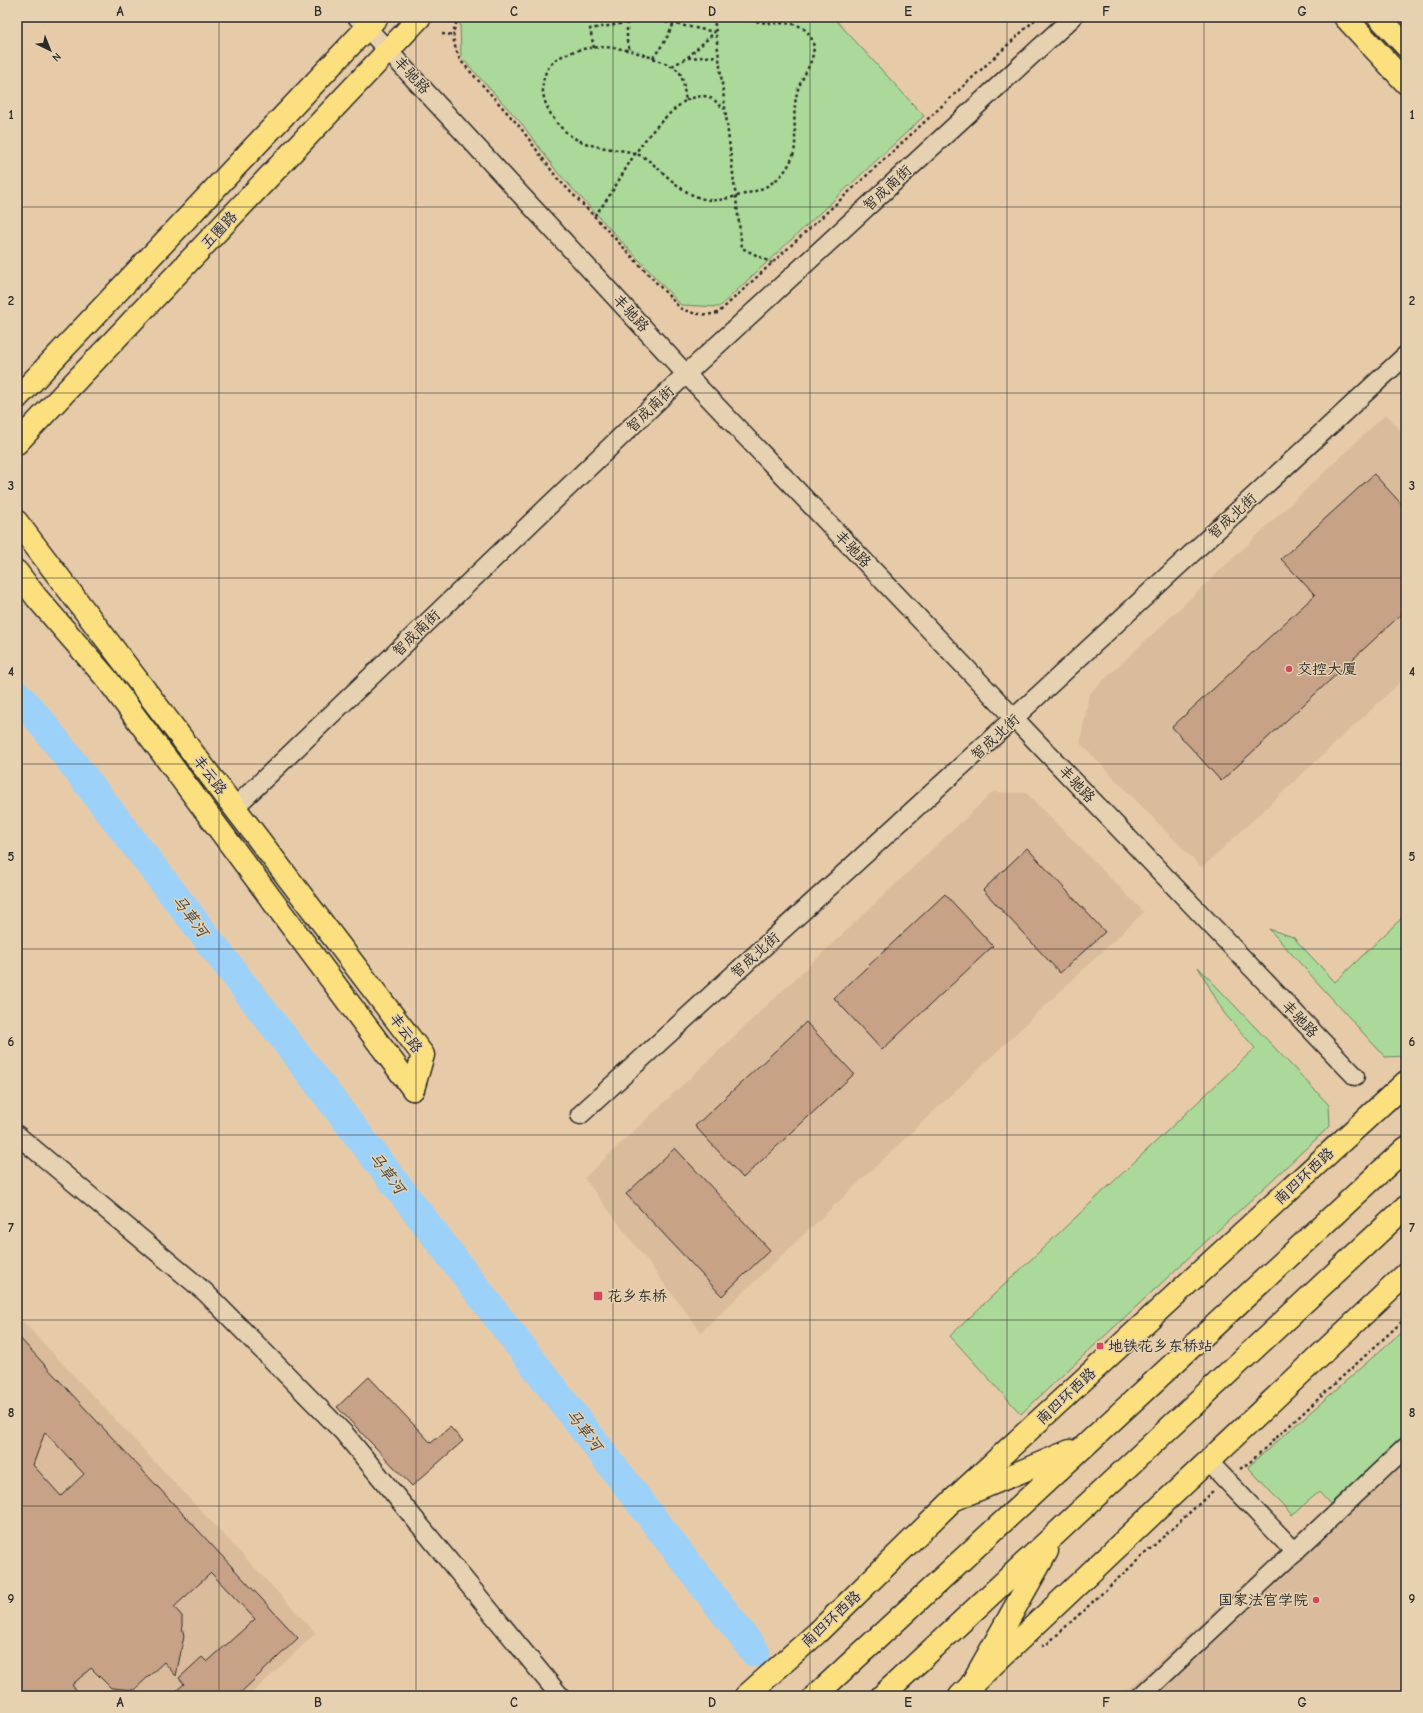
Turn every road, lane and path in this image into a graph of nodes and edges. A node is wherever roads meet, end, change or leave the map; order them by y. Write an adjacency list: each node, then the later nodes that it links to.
1 (420, 17): 17 (main road, 五圈路)
2 (460, 17): 14 (path)
3 (714, 17): 12 (path)
4 (739, 17): 27 (path)
5 (1038, 17): 29 (path)
6 (1073, 17): 31 (street, 智成南街)
7 (1345, 17): 23 (main road)
8 (1380, 17): 15 (main road)
9 (367, 21): 17 (street, 丰驰路); 32 (main road, 五圈路)
10 (627, 22): 11 (path); 16 (path); 18 (path)
11 (674, 23): 12 (path); 20 (path)
12 (715, 32): 19 (path); 21 (path)
13 (442, 34): 14 (path)
14 (452, 35): 28 (path)
15 (1406, 46)
16 (594, 48): 18 (path); 26 (path)
17 (389, 50): 31 (street, 丰驰路); 33 (main road, 五圈路)
18 (630, 51): 20 (path)
19 (718, 56): 21 (path); 25 (path)
20 (653, 58): 22 (path)
21 (687, 58): 22 (path)
22 (672, 66): 24 (path)
23 (1406, 83)
24 (686, 100): 25 (path); 26 (path)
25 (725, 109): 27 (path)
26 (635, 154): 27 (path); 28 (path)
27 (735, 196): 29 (path)
28 (594, 216): 29 (path)
29 (772, 264)
30 (1406, 355): 36 (street, 智成北街)
31 (686, 374): 36 (street, 丰驰路); 37 (street, 智成南街)
32 (17, 398)
33 (17, 443)
34 (17, 522): 37 (main road, 丰云路)
35 (17, 572): 37 (main road, 丰云路)
36 (1014, 718): 38 (street, 丰驰路); 40 (street, 智成北街)
37 (234, 808)
38 (1354, 1076)
39 (1406, 1082): 50 (main road, 南四环西路)
40 (580, 1115)
41 (17, 1135): 55 (street)
42 (1406, 1148): 46 (main road)
43 (1406, 1207): 51 (main road)
44 (1406, 1274): 48 (main road)
45 (1406, 1318): 49 (path)
46 (1084, 1446): 50 (main road); 57 (main road)
47 (1406, 1447): 52 (street)
48 (1208, 1461): 49 (street); 54 (main road)
49 (1226, 1479): 52 (street); 53 (path)
50 (953, 1500): 56 (main road, 南四环西路)
51 (1057, 1533): 54 (main road); 58 (main road)
52 (1295, 1552): 59 (street)
53 (1039, 1647)
54 (965, 1692)
55 (560, 1696)
56 (746, 1696)
57 (815, 1696)
58 (882, 1696)
59 (1141, 1696)

